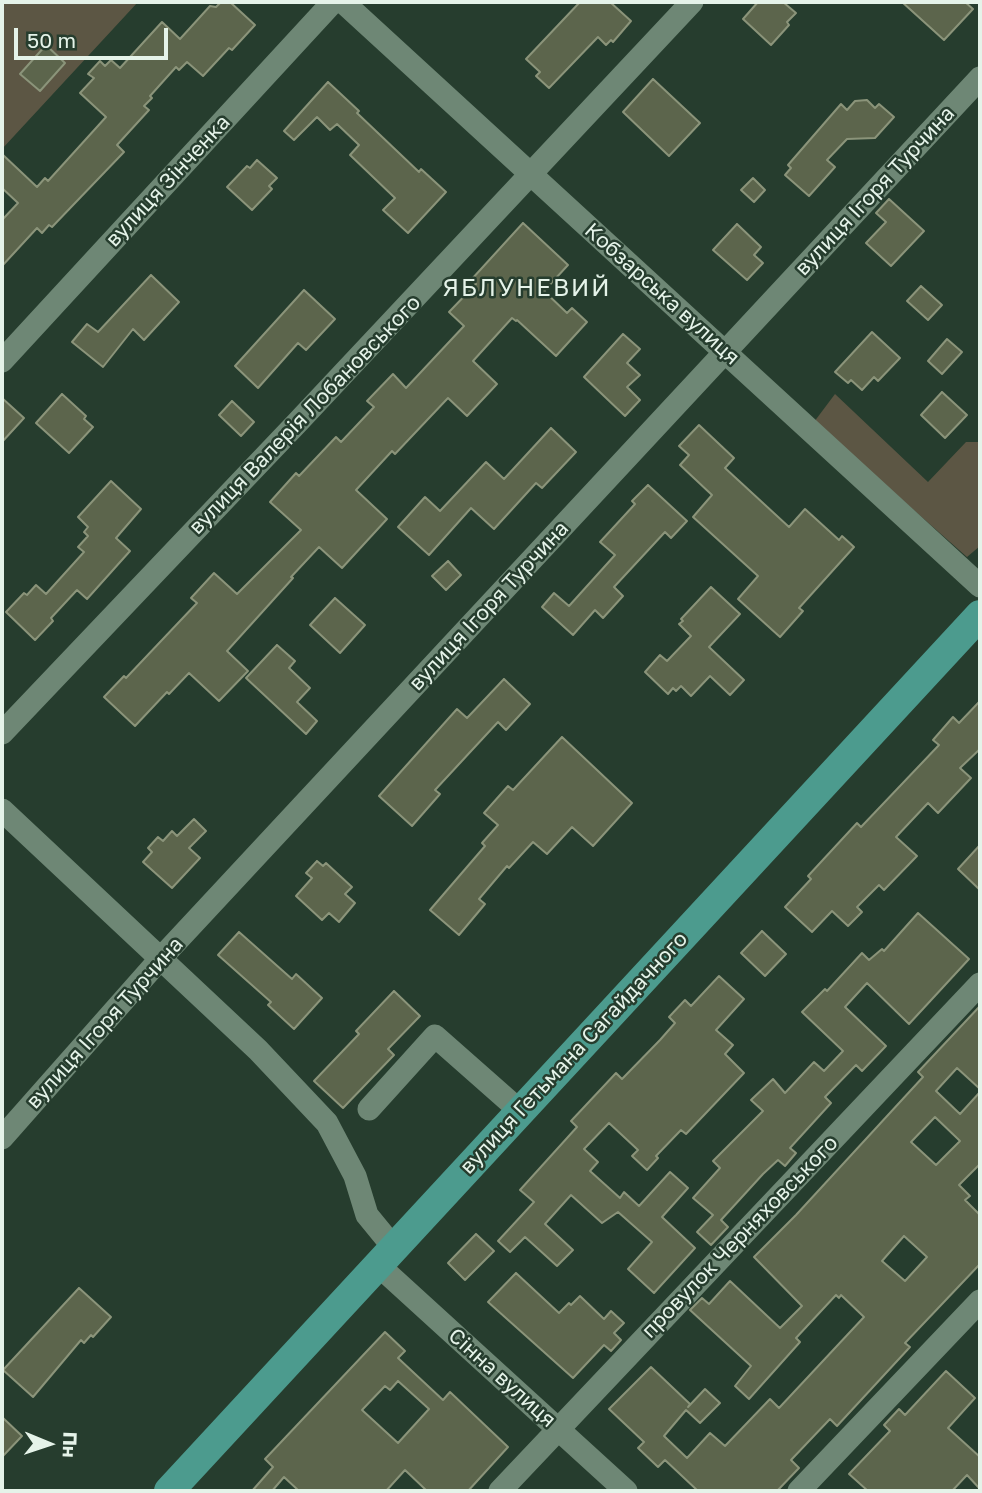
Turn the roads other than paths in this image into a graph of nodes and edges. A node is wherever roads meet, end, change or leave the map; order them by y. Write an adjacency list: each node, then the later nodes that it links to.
1 (334, 2): 7 (street, вулиця Зінченка)
2 (343, 2): 5 (street, Кобзарська вулиця)
3 (692, 2): 5 (street, вулиця Валерія Лобановського)
4 (980, 78): 6 (street, вулиця Ігоря Турчина)
5 (531, 175): 6 (street, Кобзарська вулиця); 10 (street, вулиця Валерія Лобановського)
6 (725, 352): 8 (street, Кобзарська вулиця); 12 (street, вулиця Ігоря Турчина)
7 (2, 361)
8 (980, 586)
9 (980, 615): 15 (main road, вулиця Гетьмана Сагайдачного)
10 (2, 733)
11 (2, 810): 12 (street, Сінна вулиця)
12 (161, 958): 16 (street, вулиця Ігоря Турчина); 17 (street, Сінна вулиця)
13 (980, 984): 19 (street, провулок Черняховського)
14 (369, 1109): 15 (street)
15 (520, 1111): 17 (main road, вулиця Гетьмана Сагайдачного)
16 (2, 1138)
17 (386, 1256): 19 (street, Сінна вулиця); 20 (main road, вулиця Гетьмана Сагайдачного)
18 (980, 1301): 23 (street)
19 (558, 1429): 21 (street, провулок Черняховського); 22 (street, Сінна вулиця)
20 (169, 1491)
21 (500, 1491)
22 (626, 1491)
23 (799, 1491)

